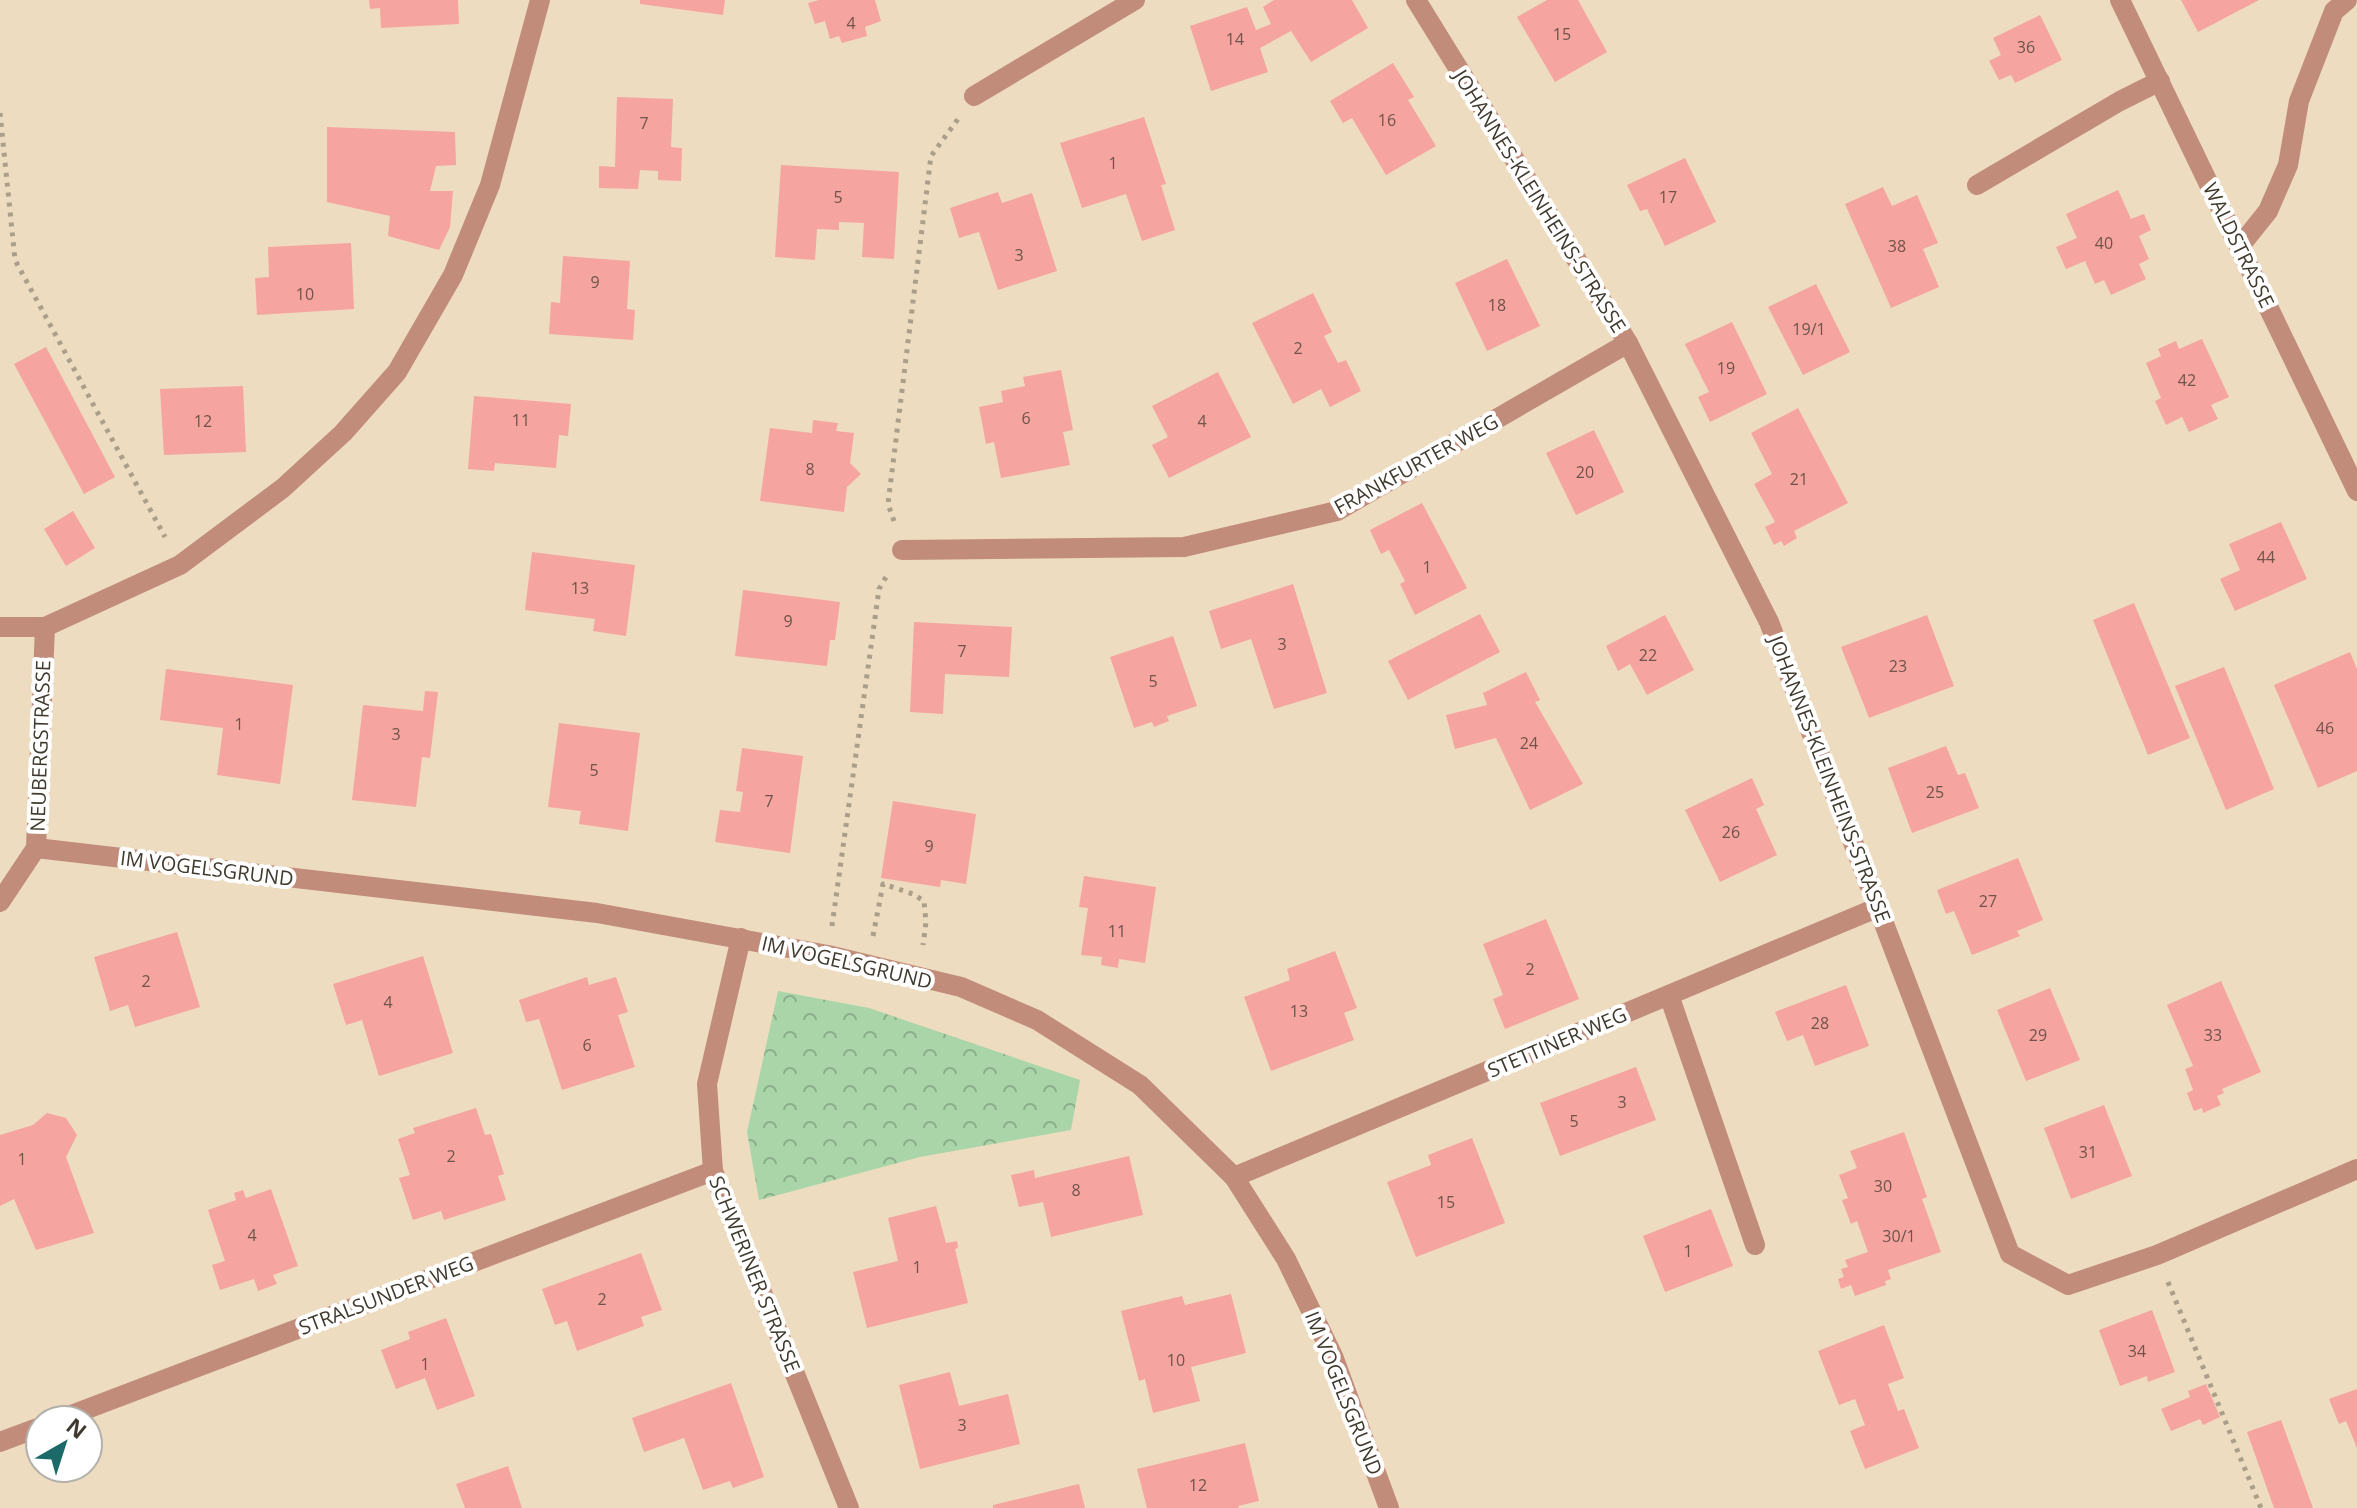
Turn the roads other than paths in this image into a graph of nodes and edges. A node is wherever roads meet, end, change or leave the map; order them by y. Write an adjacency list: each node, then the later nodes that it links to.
1 (540, 0): 14 (street)
2 (1135, 0): 7 (street)
3 (1416, 0): 10 (street, JOHANNES-KLEINHEINS-STRASSE)
4 (2120, 0): 6 (street, WALDSTRASSE)
5 (2347, 0): 9 (street)
6 (2160, 81): 8 (street); 9 (street, WALDSTRASSE)
7 (974, 96)
8 (1977, 185)
9 (2240, 246): 11 (street, WALDSTRASSE)
10 (1628, 343): 12 (street, FRANKFURTER WEG); 17 (street, JOHANNES-KLEINHEINS-STRASSE)
11 (2357, 491)
12 (902, 550)
13 (0, 627): 14 (street)
14 (45, 627): 15 (street, NEUBERGSTRASSE)
15 (36, 848): 16 (street, NEUBERGSTRASSE); 18 (street, IM VOGELSGRUND)
16 (0, 902)
17 (1879, 907): 19 (street, STETTINER WEG); 20 (street, JOHANNES-KLEINHEINS-STRASSE)
18 (741, 938): 21 (street, SCHWERINER STRASSE); 22 (street, IM VOGELSGRUND)
19 (1669, 995): 22 (street, STETTINER WEG); 23 (street)
20 (2357, 1169)
21 (713, 1171): 24 (street, STRALSUNDER WEG); 27 (street, SCHWERINER STRASSE)
22 (1234, 1177): 28 (street, IM VOGELSGRUND)
23 (1755, 1245)
24 (100, 1404)
25 (24, 1433): 26 (street)
26 (0, 1442)
27 (849, 1508)
28 (1389, 1508)

